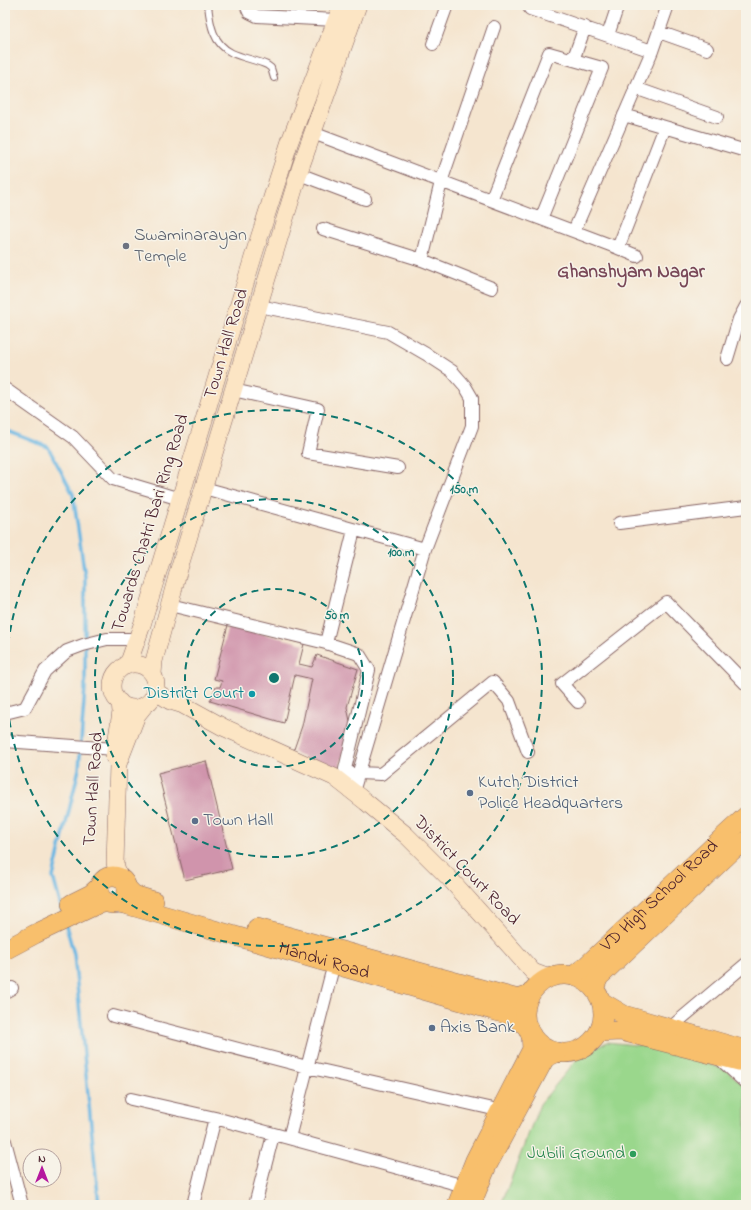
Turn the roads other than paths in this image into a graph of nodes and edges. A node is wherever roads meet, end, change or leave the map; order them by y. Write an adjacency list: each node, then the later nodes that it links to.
1 (208, 5): 17 (lane)
2 (246, 5): 8 (street)
3 (358, 5): 22 (street, Town Hall Road)
4 (447, 5): 13 (street)
5 (531, 5): 10 (street)
6 (618, 5): 12 (street)
7 (668, 5): 11 (street)
8 (339, 13): 43 (street, Towards Chatri Bari Ring Road)
9 (494, 27): 25 (street)
10 (586, 27): 12 (street); 16 (street)
11 (659, 32): 14 (street); 15 (street)
12 (608, 35): 15 (street)
13 (433, 44)
14 (707, 49)
15 (652, 51): 18 (street)
16 (573, 60): 27 (street); 28 (street)
17 (274, 78)
18 (635, 88): 19 (street); 20 (street)
19 (624, 115): 21 (street); 30 (street)
20 (717, 117)
21 (665, 127): 23 (street); 31 (street)
22 (313, 133): 24 (street, Town Hall Road); 25 (street)
23 (746, 151)
24 (298, 174): 26 (street); 35 (street, Town Hall Road)
25 (441, 182): 27 (street); 33 (street)
26 (365, 199)
27 (491, 200): 28 (street)
28 (541, 219): 30 (street)
29 (322, 229): 33 (street)
30 (574, 231): 31 (street)
31 (618, 248): 32 (street)
32 (637, 256)
33 (422, 260): 34 (street)
34 (492, 288)
35 (259, 306): 40 (street, Town Hall Road); 47 (street)
36 (746, 306): 37 (street)
37 (743, 321): 38 (street)
38 (727, 358)
39 (5, 389): 43 (street)
40 (233, 390): 41 (street); 42 (street, Town Hall Road)
41 (398, 468)
42 (204, 488): 46 (street); 48 (street, Town Hall Road)
43 (180, 499): 49 (street, Towards Chatri Bari Ring Road)
44 (746, 507): 45 (street)
45 (619, 523)
46 (354, 530): 47 (street); 50 (street)
47 (425, 549): 61 (street)
48 (170, 605): 50 (street); 52 (street, Town Hall Road)
49 (137, 639): 51 (street, Towards Chatri Bari Ring Road); 57 (street)
50 (326, 642): 61 (street)
51 (126, 666): 52 (street); 55 (street)
52 (153, 674): 54 (street)
53 (746, 684): 56 (street)
54 (150, 699): 55 (street); 61 (street, District Court Road); 64 (street, Town Hall Road)
55 (120, 702): 59 (street, Town Hall Road)
56 (578, 702)
57 (5, 713)
58 (5, 741): 59 (street)
59 (115, 749): 64 (street, Town Hall Road)
60 (528, 752): 61 (street)
61 (359, 786): 71 (street, District Court Road)
62 (746, 817): 70 (main road, VD High School Road)
63 (746, 841): 72 (main road, VD High School Road)
64 (108, 892): 65 (main road); 71 (main road, Mandvi Road); 75 (main road, Mandvi Road)
65 (33, 928): 66 (main road); 67 (main road)
66 (5, 936)
67 (5, 950)
68 (746, 964): 74 (street)
69 (331, 975): 81 (street)
70 (573, 976): 71 (main road); 72 (main road)
71 (537, 983): 75 (main road)
72 (598, 995): 74 (main road); 76 (main road)
73 (113, 1016): 81 (street)
74 (670, 1028): 77 (main road)
75 (530, 1030): 78 (main road); 84 (main road)
76 (599, 1032): 78 (main road); 79 (main road)
77 (746, 1050)
78 (558, 1052): 84 (main road)
79 (717, 1056): 80 (main road); 82 (street)
80 (746, 1063)
81 (307, 1067): 84 (street); 87 (street)
82 (746, 1083)
83 (131, 1099): 85 (street)
84 (507, 1114): 93 (main road); 94 (main road)
85 (215, 1118): 86 (street); 91 (street)
86 (273, 1135): 87 (street); 92 (street)
87 (289, 1138): 89 (street)
88 (5, 1141): 90 (street)
89 (457, 1184)
90 (22, 1205)
91 (193, 1205)
92 (255, 1205)
93 (457, 1205)
94 (471, 1205)

